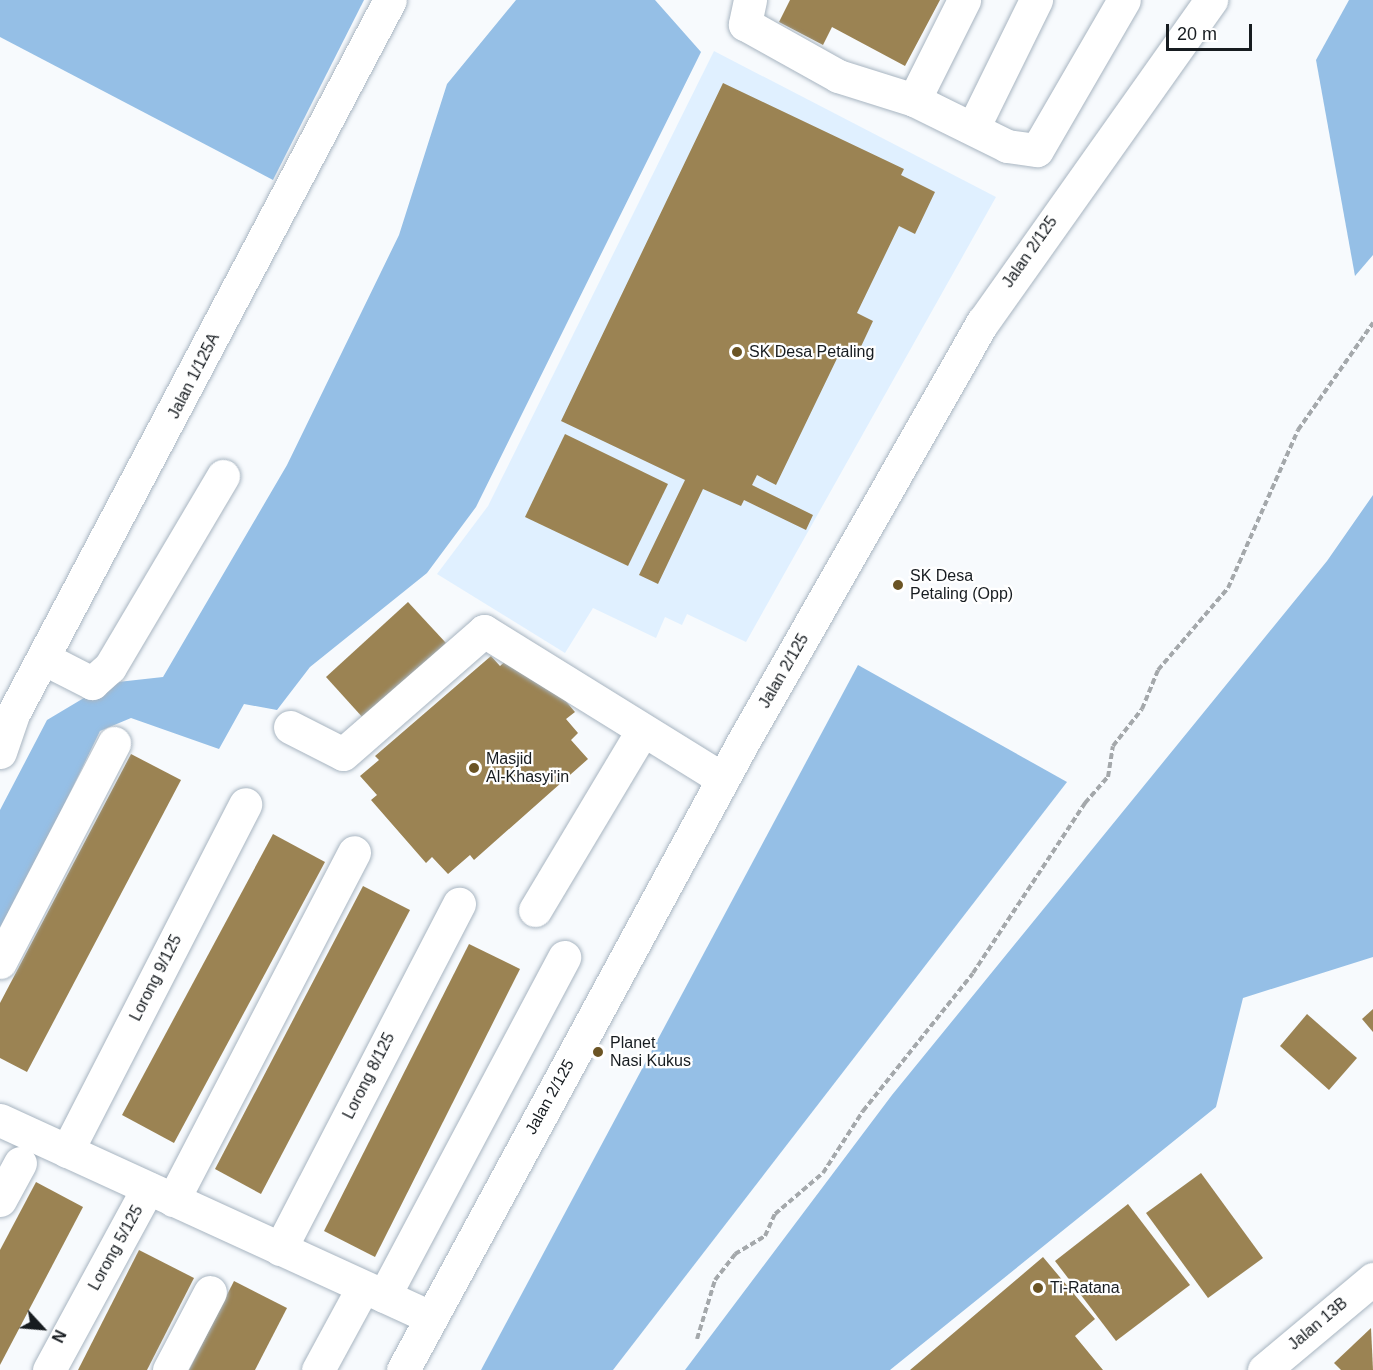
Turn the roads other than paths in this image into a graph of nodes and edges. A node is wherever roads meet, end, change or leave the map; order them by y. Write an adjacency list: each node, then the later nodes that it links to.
1 (390, 0): 10 (street, Jalan 1/125A)
2 (750, 0): 7 (street)
3 (964, 0): 7 (street)
4 (1036, 0): 8 (street)
5 (1124, 0): 8 (street)
6 (1211, 0): 16 (street, Jalan 2/125)
7 (914, 100): 8 (street)
8 (973, 128)
9 (223, 476): 10 (street)
10 (45, 659): 11 (street, Jalan 1/125A)
11 (7, 715): 15 (street, Jalan 1/125A)
12 (290, 727): 13 (street)
13 (642, 731): 16 (street); 20 (street)
14 (114, 743): 22 (street)
15 (0, 752)
16 (723, 778): 32 (street, Jalan 2/125)
17 (245, 804): 24 (street, Lorong 9/125)
18 (354, 852): 26 (street, Lorong 5/125)
19 (459, 904): 28 (street, Lorong 8/125)
20 (535, 910)
21 (564, 957): 31 (street)
22 (0, 963)
23 (0, 1120): 24 (street)
24 (67, 1151): 26 (street)
25 (20, 1163): 27 (street)
26 (160, 1194): 28 (street); 33 (street, Lorong 5/125)
27 (0, 1200)
28 (280, 1249): 31 (street)
29 (1373, 1279): 37 (street, Jalan 13B)
30 (210, 1292): 34 (street)
31 (373, 1292): 32 (street); 35 (street)
32 (430, 1317): 36 (street, Jalan 2/125)
33 (49, 1370)
34 (169, 1370)
35 (318, 1370)
36 (403, 1370)
37 (1264, 1370)

